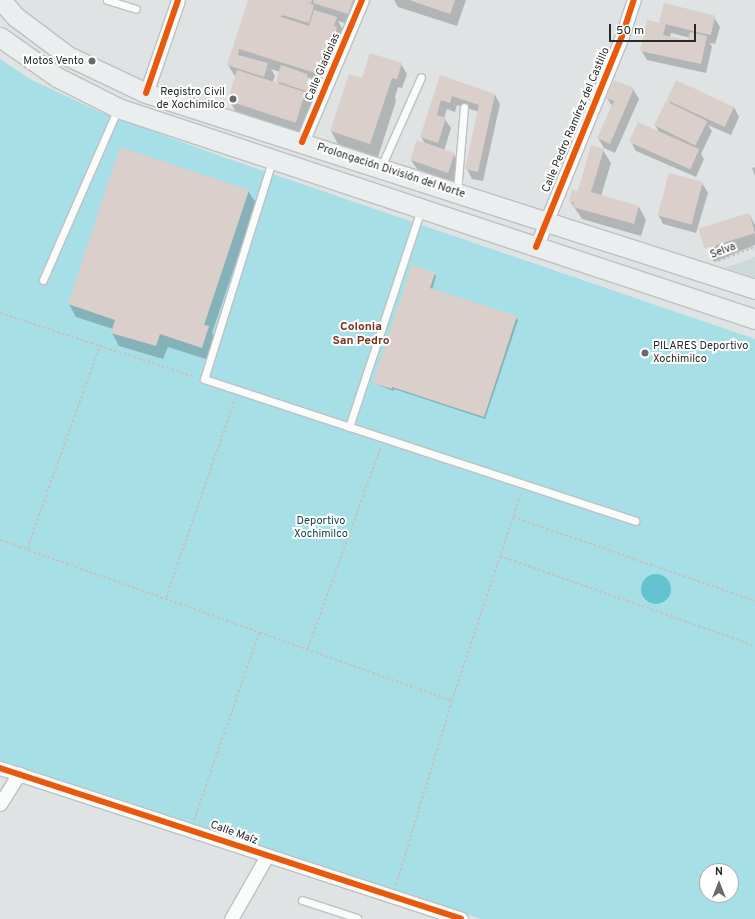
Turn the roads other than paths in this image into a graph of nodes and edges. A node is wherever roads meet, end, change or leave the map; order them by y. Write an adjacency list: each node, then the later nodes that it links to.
1 (1, 0): 9 (main road, Prolongación División del Norte)
2 (107, 0): 6 (lane)
3 (178, 0): 9 (street)
4 (362, 0): 12 (street, Calle Gladiolas)
5 (634, 0): 18 (street, Calle Pedro Ramírez del Castillo)
6 (136, 9)
7 (0, 38): 11 (main road)
8 (421, 77): 14 (lane)
9 (146, 93): 12 (main road, Prolongación División del Norte)
10 (464, 107): 15 (lane)
11 (118, 108): 13 (main road); 21 (lane)
12 (302, 142): 14 (main road, Prolongación División del Norte)
13 (272, 160): 17 (main road); 24 (lane)
14 (380, 168): 15 (main road, Prolongación División del Norte)
15 (457, 192): 16 (main road, Prolongación División del Norte)
16 (476, 198): 18 (main road, Prolongación División del Norte); 19 (main road)
17 (421, 209): 19 (main road); 24 (lane)
18 (545, 221): 20 (street, Calle Pedro Ramírez del Castillo); 22 (main road, Prolongación División del Norte)
19 (468, 225): 20 (main road)
20 (536, 247): 23 (main road)
21 (43, 280)
22 (755, 289)
23 (755, 319)
24 (349, 427): 25 (lane)
25 (635, 521)
26 (0, 768): 27 (street, Calle Maíz)
27 (18, 774): 28 (street); 29 (street, Calle Maíz)
28 (0, 804)
29 (267, 856): 32 (street); 33 (street, Calle Maíz)
30 (302, 900): 31 (lane)
31 (359, 918)
32 (231, 919)
33 (461, 919)

